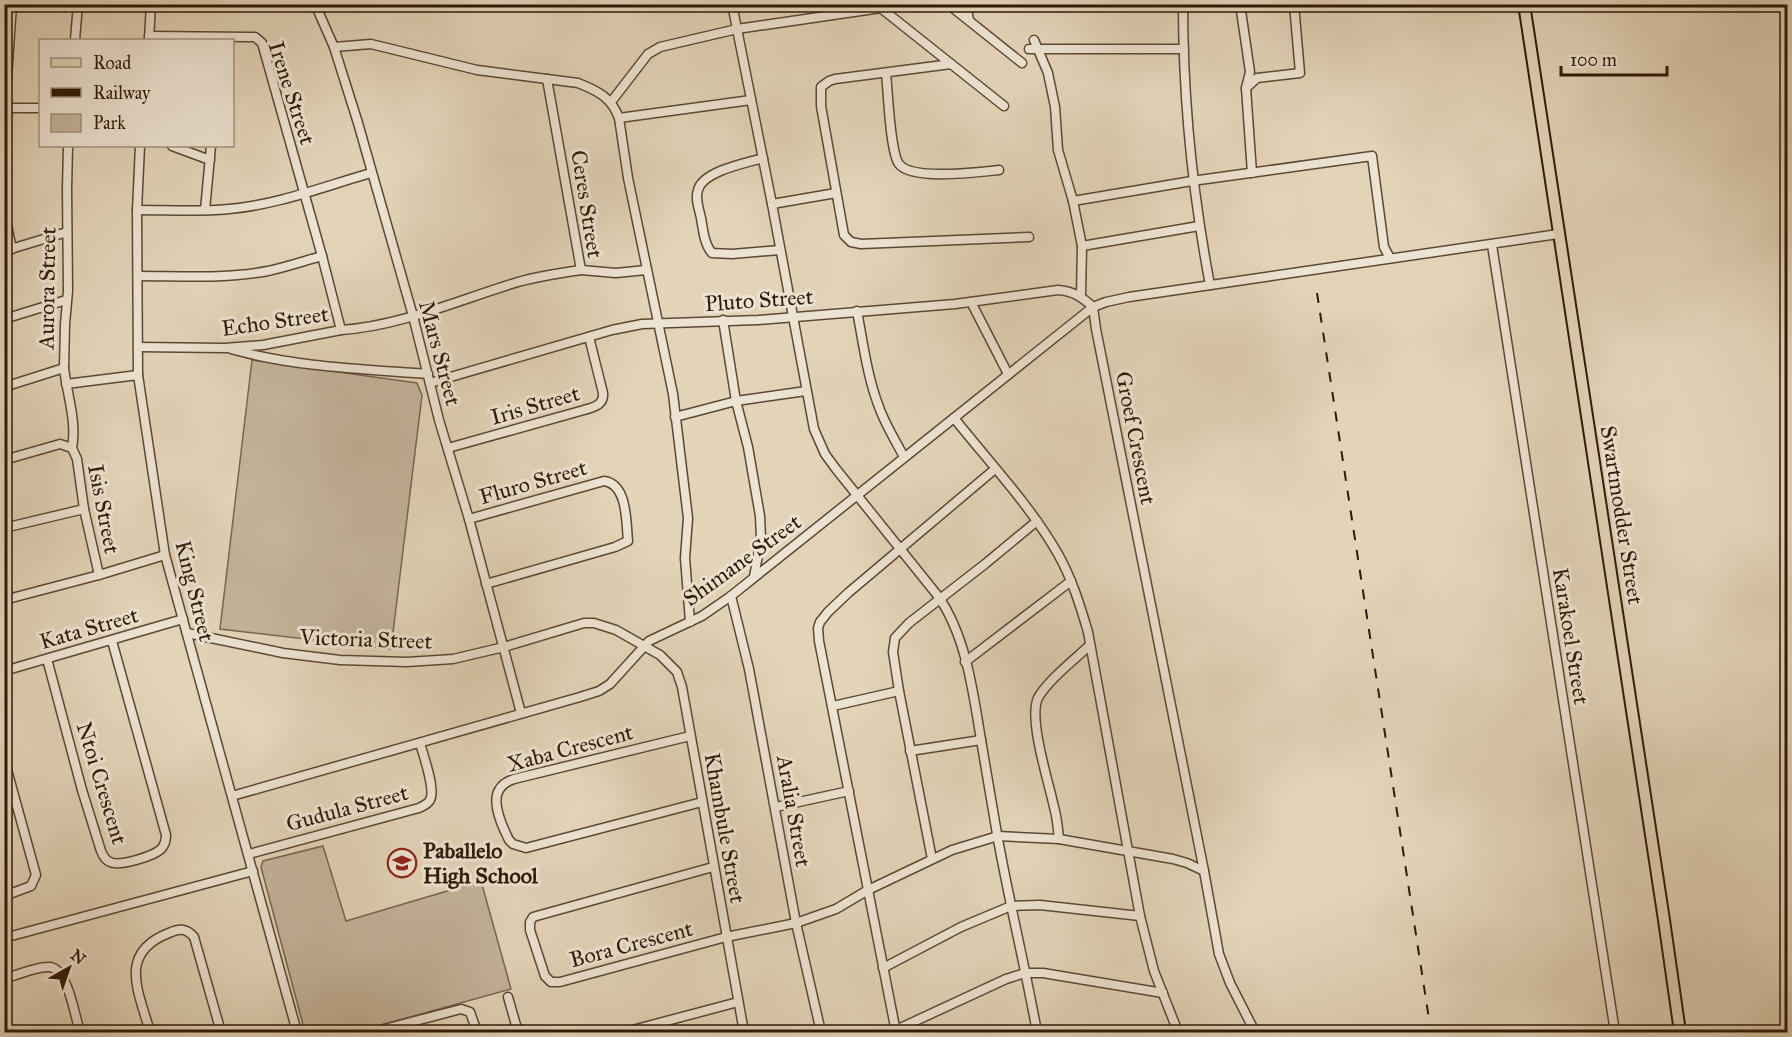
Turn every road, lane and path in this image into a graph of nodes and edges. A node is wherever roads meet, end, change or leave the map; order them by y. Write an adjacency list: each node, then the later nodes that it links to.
1 (12, 4): 29 (street)
2 (78, 4): 17 (street)
3 (151, 4): 15 (street)
4 (315, 4): 19 (street, Mars Street)
5 (732, 4): 14 (street)
6 (948, 4): 13 (street)
7 (965, 4): 13 (street); 13 (street)
8 (1183, 4): 21 (street)
9 (1240, 4): 25 (street)
10 (1294, 4): 25 (street)
11 (1524, 4): 51 (main road, Swartmodder Street)
12 (879, 6): 14 (street); 22 (street)
13 (969, 20)
14 (738, 29): 26 (street); 27 (street)
15 (149, 38): 16 (street, Irene Street)
16 (215, 38): 42 (street, Irene Street)
17 (75, 39)
18 (1034, 40): 44 (street)
19 (334, 47): 24 (street); 39 (street, Mars Street)
20 (1029, 49): 21 (street)
21 (1184, 49): 41 (street)
22 (951, 64): 23 (street); 28 (street)
23 (886, 73): 38 (street); 43 (street)
24 (547, 79): 27 (street); 59 (street, Ceres Street)
25 (1246, 88): 40 (street)
26 (751, 100): 31 (street); 36 (street)
27 (611, 102): 31 (street)
28 (1004, 106)
29 (5, 108): 30 (street)
30 (39, 108)
31 (619, 118): 60 (street)
32 (68, 147): 50 (street, Aurora Street)
33 (140, 147): 46 (street, King Street)
34 (175, 147): 37 (street)
35 (211, 147): 37 (street)
36 (763, 158): 45 (street); 56 (street)
37 (210, 160): 47 (street)
38 (999, 170)
39 (371, 173): 42 (street); 68 (street, Mars Street)
40 (1252, 173): 41 (street); 58 (street)
41 (1192, 181): 44 (street); 49 (street)
42 (303, 193): 47 (street); 57 (street, Echo Street)
43 (836, 193): 45 (street); 52 (street)
44 (1073, 201): 54 (street)
45 (772, 204): 56 (street)
46 (137, 210): 47 (street); 61 (street, King Street)
47 (205, 210)
48 (4, 212): 55 (street)
49 (1199, 226): 54 (street); 62 (street)
50 (67, 232): 55 (street); 64 (street, Aurora Street)
51 (1558, 234): 53 (street); 166 (main road, Swartmodder Street)
52 (1029, 237)
53 (1492, 244): 58 (street); 165 (street, Karakoel Street)
54 (1082, 246): 63 (street)
55 (8, 250)
56 (780, 250): 69 (street)
57 (322, 256): 61 (street); 73 (street, Echo Street)
58 (1390, 258): 62 (street)
59 (581, 270): 60 (street); 68 (street, Ceres Street)
60 (646, 270): 72 (street)
61 (138, 276): 75 (street, King Street)
62 (1210, 285): 66 (street)
63 (1081, 296): 65 (street, Pluto Street); 66 (street)
64 (66, 300): 70 (street); 77 (street, Aurora Street)
65 (971, 302): 67 (street, Pluto Street); 78 (street)
66 (1093, 307): 78 (street, Shimane Street); 137 (street, Groef Crescent)
67 (857, 310): 69 (street, Pluto Street); 89 (street)
68 (413, 316): 73 (street, Ceres Street); 80 (street, Mars Street)
69 (792, 317): 71 (street, Pluto Street); 83 (street)
70 (4, 319)
71 (723, 321): 72 (street, Pluto Street); 84 (street)
72 (658, 324): 74 (street, Pluto Street); 85 (street)
73 (341, 330): 76 (street, Echo Street)
74 (589, 337): 80 (street, Pluto Street); 88 (street, Iris Street)
75 (138, 347): 76 (street, Echo Street); 79 (street, King Street)
76 (225, 348): 80 (street)
77 (64, 368): 81 (street); 82 (street, Aurora Street)
78 (1008, 374): 86 (street, Shimane Street)
79 (138, 375): 81 (street); 98 (street, King Street)
80 (429, 378): 88 (street, Mars Street)
81 (66, 384): 87 (street)
82 (4, 387)
83 (806, 391): 84 (street); 92 (street)
84 (736, 401): 85 (street); 100 (street)
85 (675, 417): 107 (street)
86 (954, 418): 89 (street, Shimane Street); 91 (street)
87 (72, 448): 90 (street, Isis Street); 93 (street, Isis Street)
88 (448, 448): 94 (street, Mars Street)
89 (904, 457): 92 (street, Shimane Street)
90 (4, 460)
91 (995, 469): 95 (street); 97 (street)
92 (856, 495): 97 (street); 100 (street, Shimane Street)
93 (84, 509): 96 (street); 99 (street, Isis Street)
94 (469, 519): 102 (street, Mars Street); 102 (street, Fluro Street)
95 (1037, 521): 101 (street); 104 (street)
96 (4, 528)
97 (899, 550): 104 (street); 119 (street)
98 (165, 555): 99 (street); 106 (street, King Street)
99 (99, 575): 105 (street)
100 (754, 578): 103 (street, Shimane Street)
101 (1071, 580): 112 (street); 116 (street)
102 (486, 584): 113 (street, Mars Street)
103 (731, 596): 107 (street, Shimane Street); 129 (street, Aralia Street)
104 (940, 599): 116 (street); 118 (street)
105 (4, 600)
106 (183, 620): 108 (street, King Street); 110 (street, Kata Street)
107 (690, 622): 109 (street, Shimane Street)
108 (187, 633): 113 (street, Victoria Street); 127 (street, King Street)
109 (665, 633): 111 (street, Shimane Street); 114 (street)
110 (112, 641): 115 (street, Kata Street); 115 (street, Ntoi Crescent)
111 (644, 645): 113 (street, Victoria Street); 114 (street, Khambule Street); 120 (street, Shimane Street)
112 (1090, 645): 131 (street); 132 (street)
113 (504, 647): 120 (street, Mars Street)
114 (660, 655): 121 (street, Khambule Street)
115 (47, 659): 117 (street, Kata Street)
116 (965, 662): 122 (street)
117 (4, 671)
118 (898, 691): 119 (street); 124 (street)
119 (833, 706): 126 (street)
120 (521, 713): 123 (street, Shimane Street)
121 (690, 736): 128 (street, Khambule Street); 128 (street, Xaba Crescent)
122 (981, 740): 124 (street); 130 (street)
123 (420, 743): 127 (street, Shimane Street); 133 (street, Gudula Street)
124 (910, 751): 134 (street)
125 (4, 759): 139 (street)
126 (849, 791): 129 (street); 138 (street)
127 (232, 796): 133 (street, King Street)
128 (702, 802): 135 (street, Khambule Street)
129 (776, 807): 142 (street, Aralia Street)
130 (998, 836): 131 (street, Bora Crescent); 134 (street, Bora Crescent); 140 (street)
131 (1059, 839): 132 (street, Bora Crescent)
132 (1129, 852): 137 (street, Bora Crescent); 141 (street)
133 (249, 854): 136 (street, King Street)
134 (932, 859): 138 (street, Bora Crescent)
135 (713, 867): 143 (street, Khambule Street); 143 (street, Bora Crescent)
136 (253, 871): 144 (street); 155 (street, King Street)
137 (1204, 871): 164 (street, Groef Crescent)
138 (868, 890): 142 (street, Bora Crescent); 145 (street)
139 (4, 896)
140 (1011, 906): 141 (street); 145 (street); 146 (street)
141 (1140, 916): 148 (street)
142 (796, 923): 143 (street, Bora Crescent); 161 (street, Aralia Street)
143 (726, 937): 150 (street, Khambule Street)
144 (4, 938)
145 (884, 968): 151 (street)
146 (1025, 972): 148 (street); 151 (street); 162 (street)
147 (4, 979): 152 (street)
148 (1163, 993): 163 (street)
149 (508, 997): 158 (street)
150 (738, 1002): 159 (street); 160 (street, Khambule Street)
151 (896, 1031)
152 (80, 1032)
153 (150, 1032): 154 (street)
154 (221, 1032)
155 (297, 1032)
156 (373, 1032): 157 (street)
157 (477, 1032)
158 (518, 1032)
159 (625, 1032)
160 (744, 1032)
161 (822, 1032)
162 (1037, 1032)
163 (1178, 1032)
164 (1255, 1032)
165 (1615, 1032)
166 (1680, 1032)

